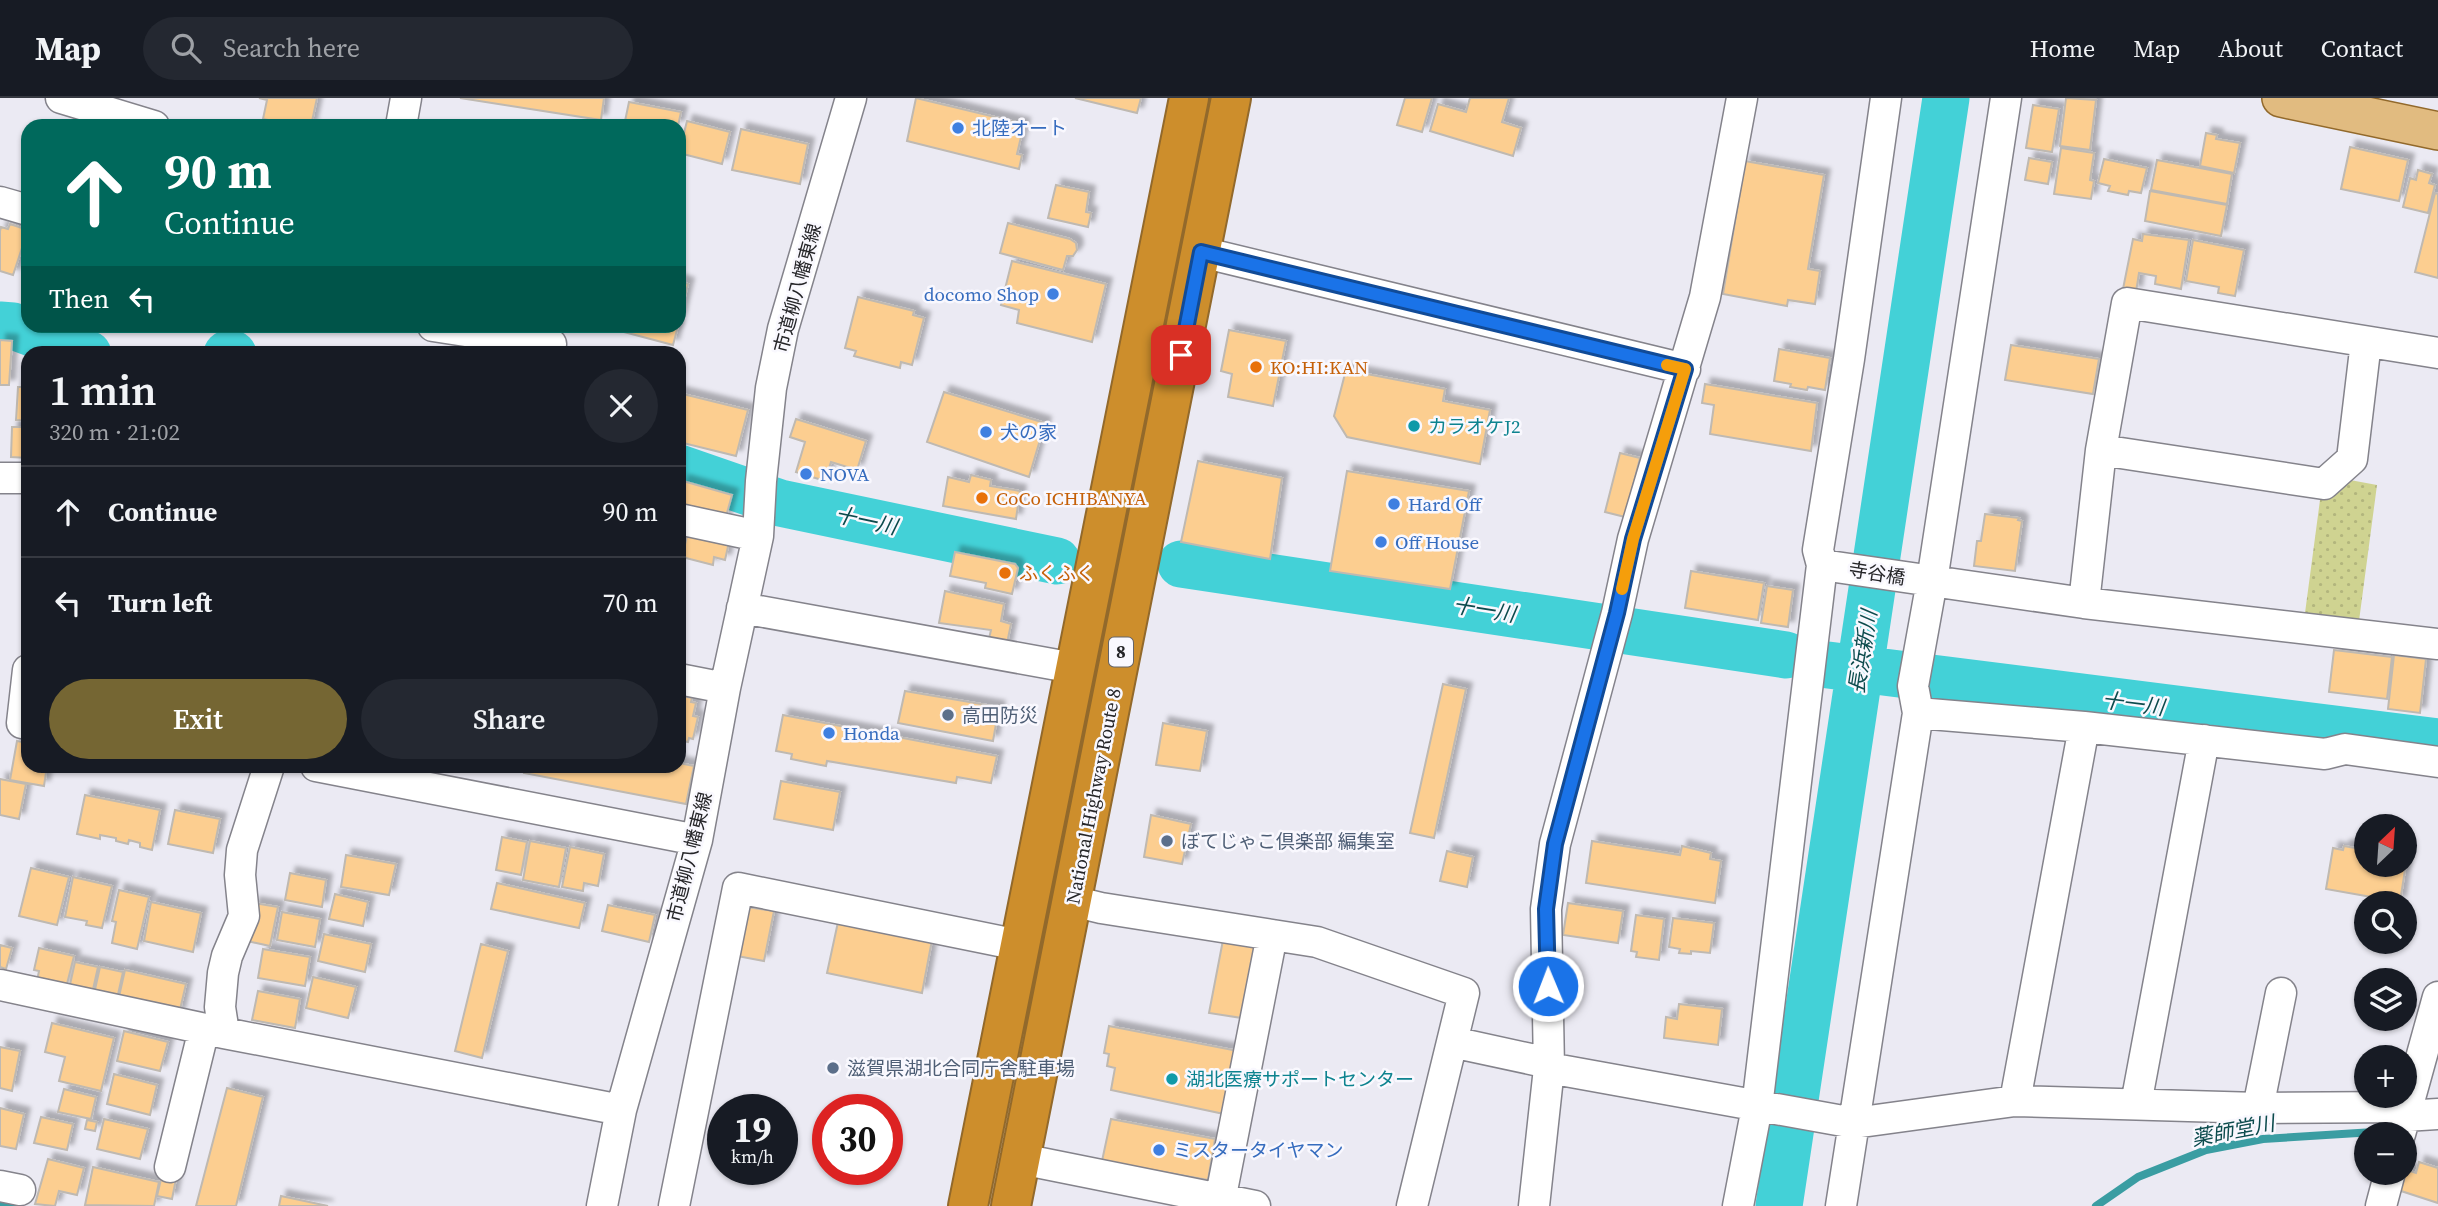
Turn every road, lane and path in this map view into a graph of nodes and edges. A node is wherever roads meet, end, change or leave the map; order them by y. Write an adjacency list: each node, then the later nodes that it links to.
1 (61, 98): 10 (street)
2 (406, 98): 11 (street)
3 (851, 98): 25 (street, 市道柳八幡東線)
4 (1189, 98): 31 (highway, 8)
5 (1231, 98): 15 (highway, National Highway Route 8 / 8)
6 (1742, 98): 20 (street)
7 (1886, 98): 26 (street)
8 (2006, 98): 27 (street)
9 (2281, 98): 12 (main road)
10 (131, 119)
11 (402, 119)
12 (2438, 131)
13 (0, 202): 14 (street)
14 (21, 208)
15 (1201, 252): 20 (street); 41 (highway, National Highway Route 8 / 8)
16 (479, 333): 18 (street)
17 (2366, 342): 19 (street); 21 (street); 21 (street)
18 (551, 344)
19 (2438, 353)
20 (1685, 369): 50 (street)
21 (2101, 450): 28 (street)
22 (0, 478): 23 (street)
23 (21, 478)
24 (686, 521): 25 (street)
25 (758, 536): 29 (street, 市道柳八幡東線)
26 (1829, 566): 27 (street, 寺谷橋); 53 (street)
27 (1926, 581): 28 (street, 寺谷橋); 33 (street)
28 (2084, 603): 30 (street, 寺谷橋)
29 (742, 608): 31 (street); 34 (street, 市道柳八幡東線)
30 (2438, 644)
31 (1074, 668): 43 (highway, 8)
32 (686, 680): 34 (street)
33 (1916, 687): 35 (street); 58 (street)
34 (725, 688): 40 (street, 市道柳八幡東線)
35 (2084, 727): 36 (street); 51 (street)
36 (2204, 740): 37 (street); 52 (street)
37 (2438, 762)
38 (267, 773): 47 (street)
39 (352, 773): 40 (street)
40 (697, 840): 55 (street, 市道柳八幡東線)
41 (1072, 901): 42 (street); 59 (highway, National Highway Route 8 / 8)
42 (1272, 935): 49 (street); 62 (street)
43 (1019, 945): 64 (street); 65 (highway, 8)
44 (0, 985): 47 (street)
45 (2281, 993): 54 (street)
46 (2438, 997): 48 (street)
47 (214, 1031): 55 (street); 60 (street)
48 (2432, 1039): 57 (street)
49 (1452, 1042): 50 (street); 68 (street)
50 (1549, 1065): 53 (street); 69 (street)
51 (2015, 1101): 52 (street); 58 (street)
52 (2136, 1104): 54 (street)
53 (1757, 1107): 58 (street); 70 (street)
54 (2258, 1108): 57 (street)
55 (621, 1110): 63 (street, 市道柳八幡東線)
56 (2438, 1114): 57 (street)
57 (2404, 1119)
58 (1854, 1123): 71 (street)
59 (1021, 1159): 62 (street); 66 (highway, National Highway Route 8 / 8)
60 (170, 1167)
61 (2387, 1185): 72 (street)
62 (1220, 1202): 67 (street)
63 (602, 1206)
64 (674, 1206)
65 (968, 1206)
66 (1011, 1206)
67 (1255, 1206)
68 (1412, 1206)
69 (1534, 1206)
70 (1738, 1206)
71 (1841, 1206)
72 (2381, 1206)

